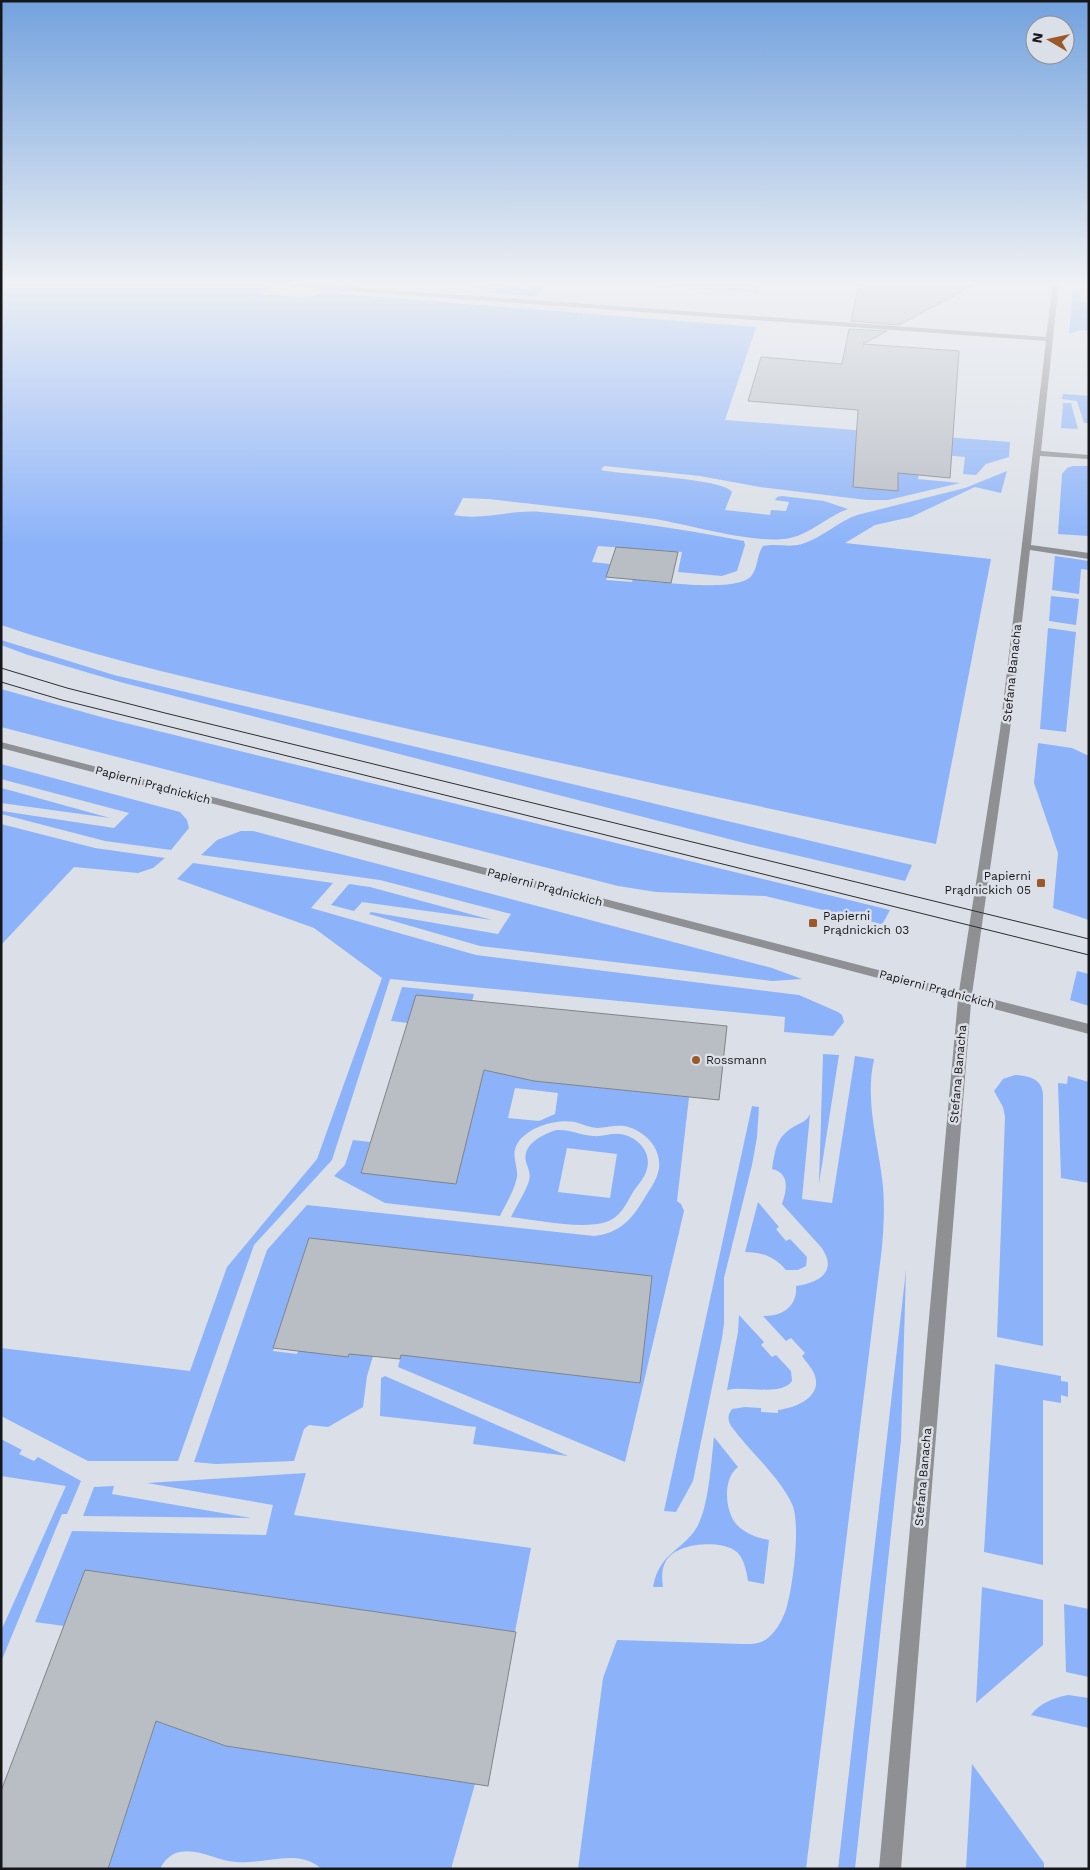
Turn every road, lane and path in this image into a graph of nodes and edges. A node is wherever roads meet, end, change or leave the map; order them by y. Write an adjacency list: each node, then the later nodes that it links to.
1 (1047, 369): 2 (street, Stefana Banacha)
2 (1037, 453): 3 (street); 4 (street, Stefana Banacha)
3 (1089, 457)
4 (1026, 547): 5 (street); 7 (street, Stefana Banacha)
5 (1089, 556)
6 (1, 745): 7 (street, Papierni Prądnickich)
7 (965, 996): 8 (street, Papierni Prądnickich); 9 (street, Stefana Banacha)
8 (1089, 1029)
9 (890, 1869)

